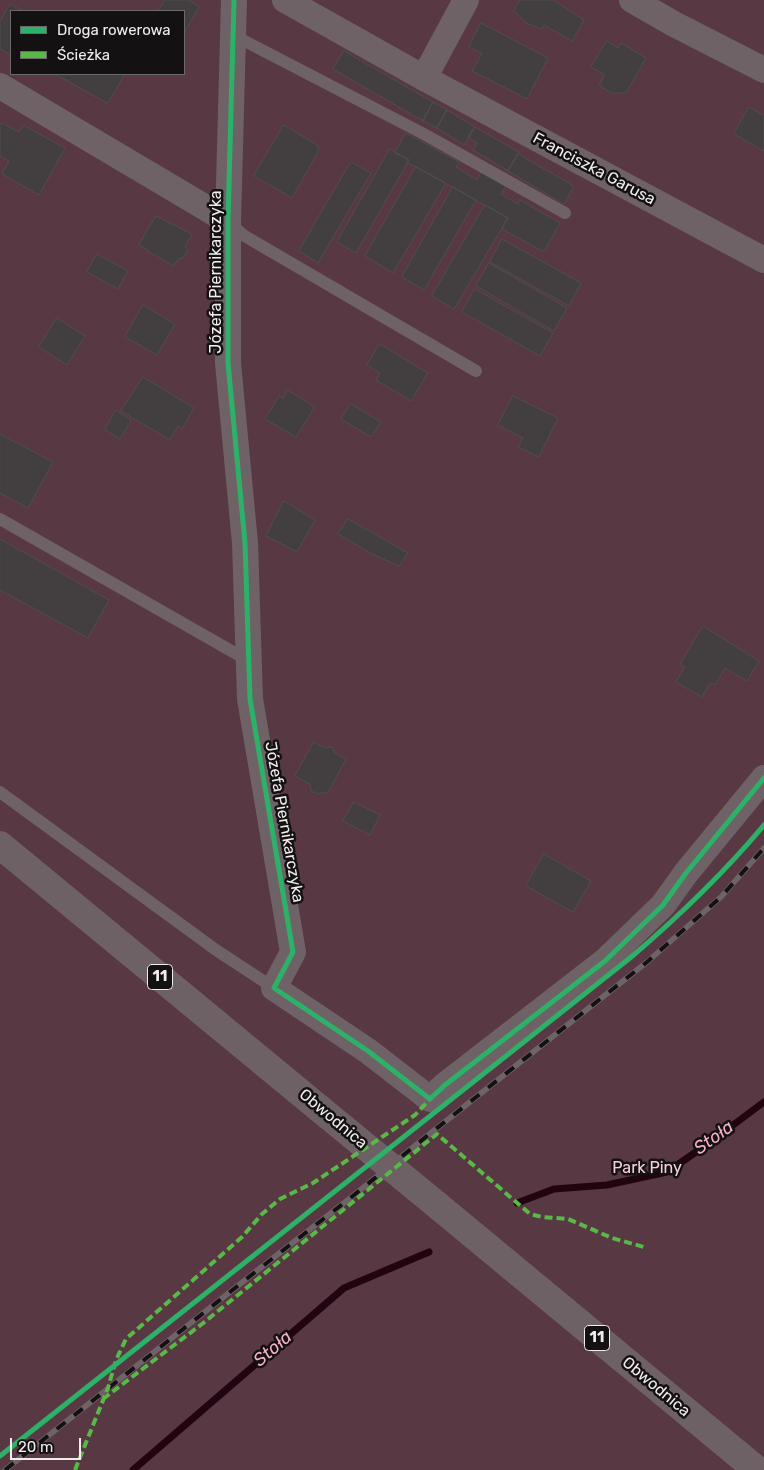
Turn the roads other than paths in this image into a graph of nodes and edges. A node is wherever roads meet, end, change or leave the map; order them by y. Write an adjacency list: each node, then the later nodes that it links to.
1 (234, 0): 5 (street, Józefa Piernikarczyka)
2 (285, 0): 7 (street, Franciszka Garusa)
3 (466, 0): 7 (street)
4 (632, 0): 6 (street)
5 (233, 36): 9 (lane); 10 (street, Józefa Piernikarczyka)
6 (764, 70)
7 (424, 78): 11 (street, Franciszka Garusa)
8 (0, 86): 10 (street)
9 (565, 213)
10 (228, 221): 12 (lane); 14 (street, Józefa Piernikarczyka)
11 (764, 260)
12 (476, 371)
13 (0, 519): 14 (lane)
14 (249, 661): 18 (street, Józefa Piernikarczyka)
15 (764, 778): 18 (street)
16 (0, 792): 18 (lane)
17 (0, 845): 19 (highway, Obwodnica / 11, bridge)
18 (274, 988)
19 (757, 1470)

